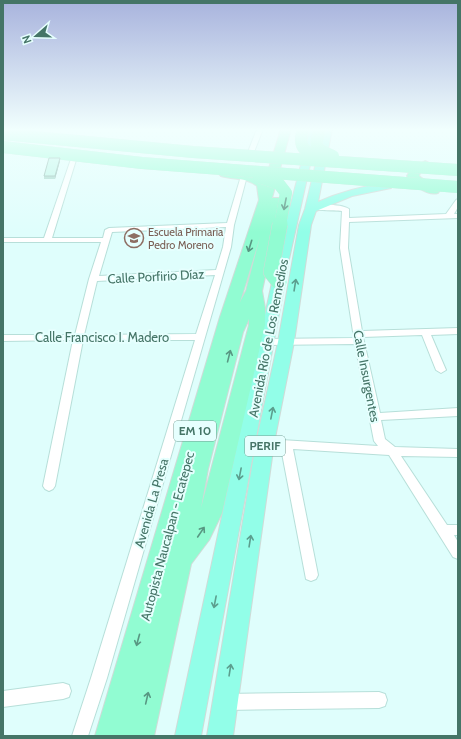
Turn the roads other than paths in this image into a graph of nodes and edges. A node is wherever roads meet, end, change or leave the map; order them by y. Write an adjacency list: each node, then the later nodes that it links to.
1 (72, 163): 35 (street)
2 (107, 163): 17 (highway)
3 (146, 163): 19 (highway, bridge)
4 (174, 163): 17 (highway)
5 (211, 163): 19 (highway)
6 (277, 163): 27 (highway, Autopista Naucalpan - Ecatepec / EM 10)
7 (284, 163): 40 (highway, Autopista Naucalpan - Ecatepec / EM 10)
8 (308, 163): 21 (highway, Avenida Río de Los Remedios / PERIF)
9 (319, 163): 21 (highway, Avenida Río de Los Remedios / PERIF)
10 (351, 163): 22 (highway)
11 (354, 163): 15 (highway, bridge)
12 (372, 163): 15 (highway, bridge)
13 (417, 163): 14 (highway)
14 (425, 164): 16 (highway); 25 (highway)
15 (389, 166): 18 (highway, bridge)
16 (458, 166)
17 (150, 168): 19 (highway)
18 (458, 170)
19 (222, 172): 20 (highway); 24 (highway, bridge); 39 (highway, one-way to 39, bridge)
20 (244, 176): 27 (highway); 33 (street, Avenida La Presa)
21 (309, 181): 22 (highway); 29 (highway, Avenida Río de Los Remedios / PERIF); 39 (highway, Avenida Río de Los Remedios / PERIF)
22 (368, 185): 23 (highway)
23 (387, 186): 25 (highway); 29 (highway)
24 (458, 187)
25 (434, 190): 26 (highway)
26 (458, 192)
27 (264, 198): 67 (highway, Autopista Naucalpan - Ecatepec / EM 10, one-way to 67)
28 (458, 201): 30 (street)
29 (311, 208): 32 (street); 48 (highway, Avenida Río de Los Remedios / PERIF, one-way to 29)
30 (449, 216): 31 (street); 32 (street)
31 (458, 216)
32 (346, 220): 44 (street, Calle Insurgentes)
33 (230, 225): 36 (street); 37 (street, Avenida La Presa)
34 (3, 240): 35 (street)
35 (47, 240): 36 (street)
36 (105, 240): 38 (street)
37 (219, 272): 38 (street, Calle Porfirio Díaz); 43 (street, Avenida La Presa)
38 (93, 279): 46 (street)
39 (279, 282): 47 (highway, Avenida Río de Los Remedios / PERIF)
40 (254, 291): 60 (highway, Autopista Naucalpan - Ecatepec / EM 10, one-way to 40); 60 (highway, Autopista Naucalpan - Ecatepec / EM 10, one-way to 40)
41 (458, 331): 42 (street)
42 (425, 332): 44 (street); 49 (street)
43 (200, 337): 46 (street, Calle Francisco I. Madero); 66 (street, Avenida La Presa)
44 (358, 337): 48 (street); 51 (street, Calle Insurgentes)
45 (3, 338): 46 (street, Calle Francisco I. Madero)
46 (78, 338): 56 (street)
47 (266, 342): 48 (street); 69 (highway, Avenida Río de Los Remedios / PERIF, one-way to 69)
48 (286, 342): 52 (highway, Avenida Río de Los Remedios / PERIF, one-way to 48)
49 (441, 370)
50 (458, 412): 51 (street)
51 (375, 417): 54 (street, Calle Insurgentes)
52 (265, 444): 53 (street); 65 (highway, Avenida Río de Los Remedios / PERIF, one-way to 52)
53 (286, 444): 54 (street); 61 (street)
54 (392, 451): 55 (street); 57 (street, Calle Insurgentes)
55 (458, 452)
56 (49, 486)
57 (444, 530): 58 (street); 59 (street, Calle Insurgentes)
58 (458, 530)
59 (458, 553)
60 (179, 564): 68 (highway, Autopista Naucalpan - Ecatepec / EM 10, one-way to 60)
61 (311, 575)
62 (62, 691): 63 (street)
63 (3, 699)
64 (379, 700): 65 (street)
65 (225, 702): 70 (highway, Avenida Río de Los Remedios / PERIF)
66 (80, 736)
67 (110, 736)
68 (139, 736)
69 (188, 736)
70 (220, 736)

